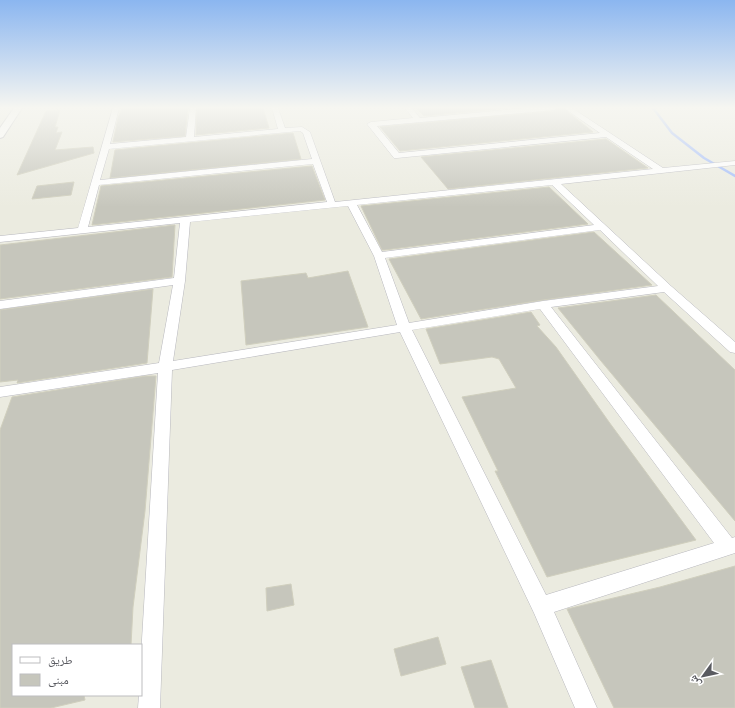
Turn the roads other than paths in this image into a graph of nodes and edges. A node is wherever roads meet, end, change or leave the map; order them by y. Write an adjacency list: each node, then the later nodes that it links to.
1 (107, 141): 7 (street)
2 (161, 141): 7 (street)
3 (309, 141): 8 (street)
4 (386, 141): 5 (street)
5 (546, 141)
6 (615, 141): 10 (street)
7 (105, 147): 12 (street)
8 (317, 161): 12 (street); 14 (street)
9 (731, 163): 10 (street)
10 (660, 170): 11 (street)
11 (553, 182): 13 (street); 16 (street)
12 (95, 183): 17 (street)
13 (351, 202): 14 (street); 19 (street)
14 (332, 205): 15 (street)
15 (186, 220): 17 (street); 20 (street)
16 (602, 227): 19 (street); 21 (street)
17 (82, 231): 18 (street)
18 (0, 239)
19 (379, 256): 24 (street)
20 (178, 281): 23 (street); 26 (street)
21 (667, 288): 22 (street); 25 (street)
22 (543, 305): 24 (street); 28 (street)
23 (0, 306)
24 (404, 327): 26 (street); 29 (street)
25 (735, 349)
26 (165, 368): 27 (street); 30 (street)
27 (0, 392)
28 (731, 546): 29 (street)
29 (541, 606): 31 (street)
30 (149, 708)
31 (586, 708)

